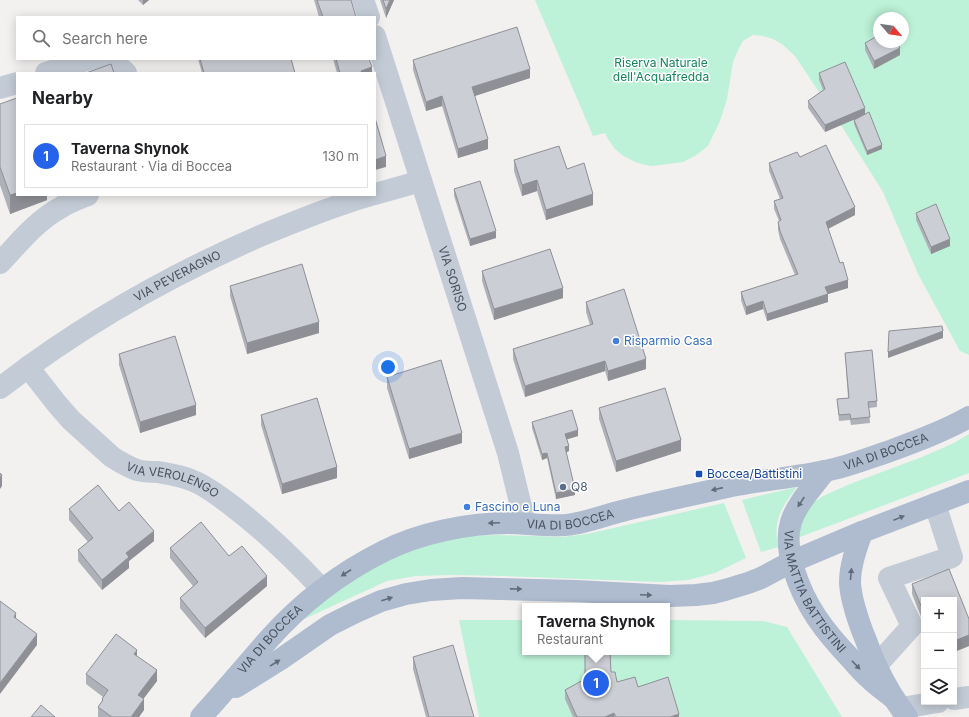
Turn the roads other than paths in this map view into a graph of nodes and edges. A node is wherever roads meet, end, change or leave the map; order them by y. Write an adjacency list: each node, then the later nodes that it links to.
1 (363, 0): 2 (street)
2 (369, 16)
3 (376, 39): 10 (street, VIA SORISO)
4 (87, 60): 6 (street)
5 (105, 60): 7 (street)
6 (49, 72)
7 (125, 72)
8 (16, 83): 9 (street)
9 (0, 88)
10 (420, 181): 11 (street); 21 (street, VIA SORISO)
11 (376, 194)
12 (85, 196): 14 (street)
13 (367, 196): 15 (street, VIA PEVERAGNO)
14 (4, 251)
15 (28, 367): 16 (street, VIA PEVERAGNO); 24 (street, VIA VEROLENGO)
16 (0, 388)
17 (969, 417): 18 (main road, VIA DI BOCCEA)
18 (825, 471): 21 (main road, VIA DI BOCCEA, one-way to 21); 23 (main road, VIA MATTIA BATTISTINI, one-way to 23)
19 (969, 491): 20 (main road, VIA DI BOCCEA)
20 (935, 504): 22 (main road, VIA DI BOCCEA, one-way to 20); 25 (street)
21 (525, 523): 24 (main road, VIA DI BOCCEA, one-way to 24)
22 (862, 532): 23 (main road, VIA DI BOCCEA); 25 (main road, VIA MATTIA BATTISTINI, one-way to 22)
23 (791, 562): 27 (main road, VIA DI BOCCEA, one-way to 23); 30 (main road, VIA MATTIA BATTISTINI, one-way to 30)
24 (322, 589): 27 (main road, VIA DI BOCCEA)
25 (876, 666): 30 (main road, VIA MATTIA BATTISTINI)
26 (969, 697): 28 (street)
27 (218, 699): 31 (main road, VIA DI BOCCEA)
28 (957, 699)
29 (921, 705): 30 (street)
30 (900, 708)
31 (201, 717)

